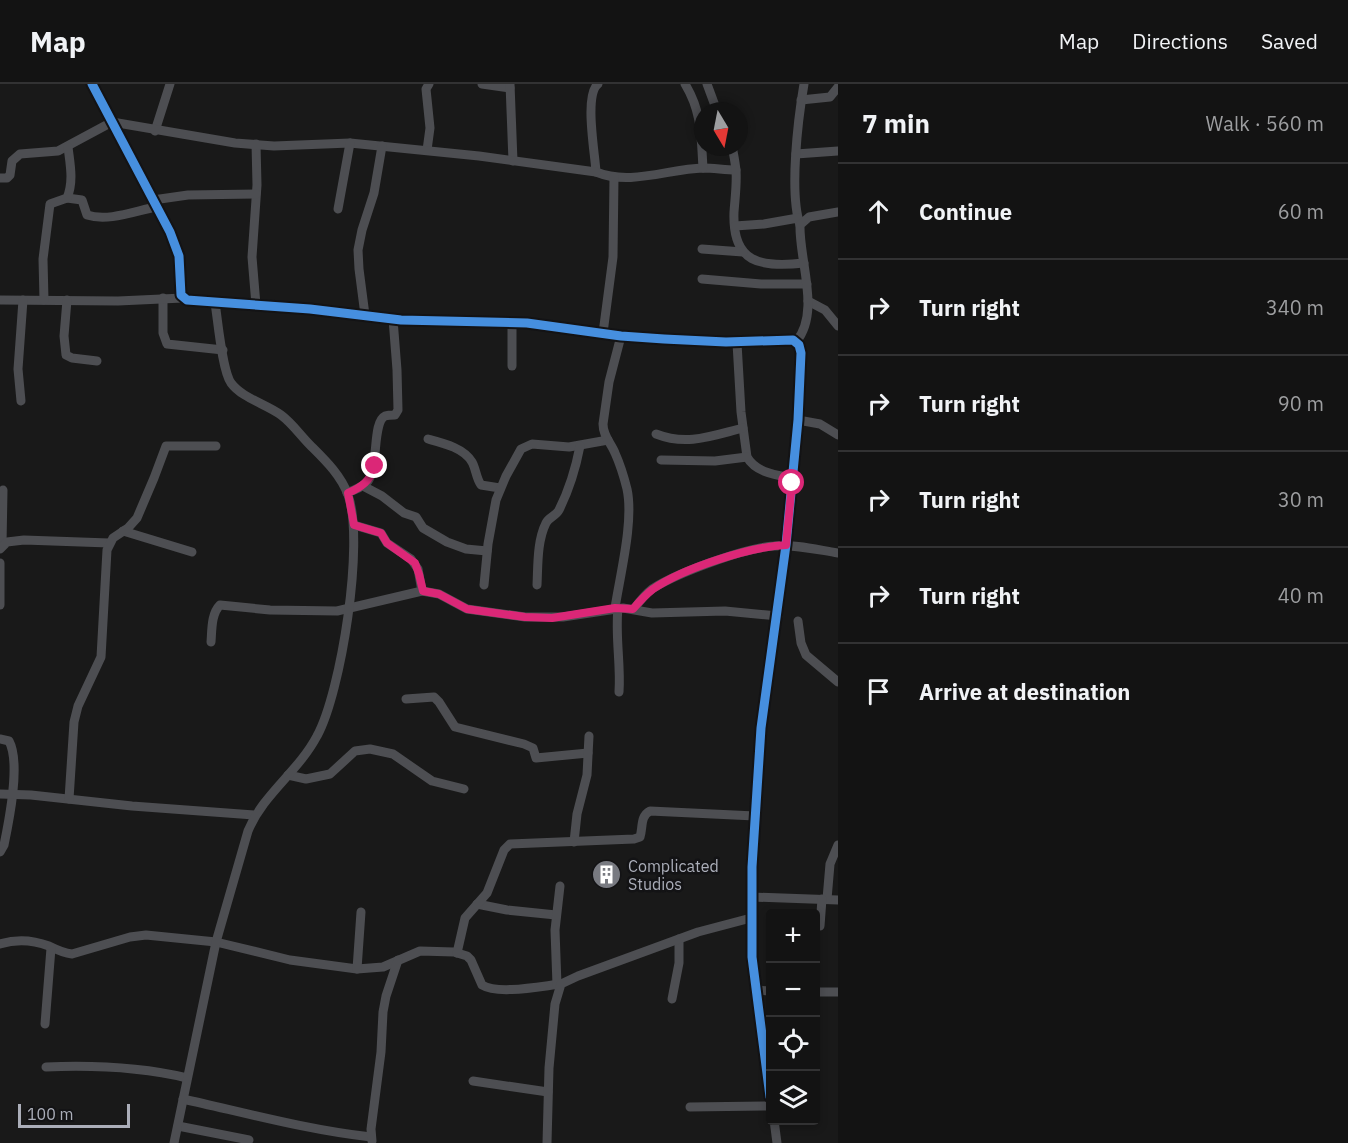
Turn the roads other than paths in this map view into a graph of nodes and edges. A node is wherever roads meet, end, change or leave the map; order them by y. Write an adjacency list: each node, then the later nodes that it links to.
1 (92, 84): 13 (street)
2 (170, 84): 14 (street)
3 (429, 84): 19 (street)
4 (482, 84): 9 (street)
5 (598, 84): 26 (street)
6 (685, 84): 24 (street)
7 (707, 84): 12 (street)
8 (804, 84): 11 (street)
9 (510, 86): 23 (street)
10 (838, 87): 11 (street)
11 (801, 100): 21 (street)
12 (714, 102)
13 (112, 122): 14 (street); 18 (street); 31 (street)
14 (155, 131): 16 (street)
15 (350, 143): 16 (street); 17 (street); 32 (street)
16 (256, 144): 29 (street)
17 (382, 146): 19 (street); 52 (street)
18 (68, 147): 28 (street); 30 (street)
19 (427, 150): 23 (street)
20 (838, 152): 21 (street)
21 (796, 154): 34 (street)
22 (734, 156): 25 (street)
23 (513, 161): 26 (street)
24 (703, 168): 25 (street); 27 (street)
25 (736, 170): 35 (street)
26 (596, 172): 27 (street)
27 (614, 177): 56 (street)
28 (0, 178)
29 (256, 194): 31 (street); 49 (street)
30 (67, 198): 31 (street); 45 (street)
31 (155, 203): 42 (street)
32 (338, 209)
33 (838, 212): 34 (street)
34 (799, 222): 35 (street); 38 (street)
35 (735, 226): 37 (street)
36 (702, 249): 37 (street)
37 (743, 252): 38 (street)
38 (804, 263): 40 (street)
39 (702, 279): 40 (street)
40 (807, 284): 47 (street)
41 (163, 298): 42 (street); 46 (street); 60 (street)
42 (183, 298): 48 (street)
43 (0, 300): 44 (street)
44 (23, 300): 45 (street); 63 (street)
45 (44, 300): 46 (street)
46 (67, 300): 61 (street)
47 (808, 301): 50 (street); 58 (street)
48 (215, 303): 49 (street); 60 (street)
49 (256, 305): 52 (street)
50 (819, 305): 51 (street); 55 (street)
51 (838, 309)
52 (365, 315): 53 (street)
53 (393, 319): 54 (street); 75 (street)
54 (512, 322): 56 (street); 62 (street)
55 (838, 326)
56 (603, 333): 57 (street)
57 (621, 336): 59 (street); 69 (street)
58 (796, 342): 59 (street); 64 (street)
59 (737, 343): 65 (street)
60 (223, 350): 78 (street)
61 (98, 361)
62 (512, 366)
63 (21, 401)
64 (798, 420): 67 (street); 74 (street)
65 (743, 428): 66 (street); 72 (street)
66 (656, 434)
67 (838, 435)
68 (428, 439): 76 (street)
69 (608, 440): 71 (street); 92 (street)
70 (216, 446): 80 (street)
71 (580, 446): 76 (street); 89 (street)
72 (747, 457): 73 (street); 74 (street)
73 (661, 460)
74 (792, 478): 82 (street)
75 (363, 486): 78 (street); 84 (street)
76 (500, 488): 84 (street)
77 (3, 490): 83 (street)
78 (348, 493): 79 (street)
79 (354, 525): 90 (street); 94 (street)
80 (123, 531): 81 (street); 85 (street)
81 (109, 543): 83 (street); 108 (street)
82 (786, 545): 86 (street); 93 (street); 95 (street)
83 (1, 547)
84 (487, 551): 88 (street)
85 (192, 552)
86 (838, 553)
87 (0, 563): 91 (street)
88 (484, 585)
89 (537, 585)
90 (423, 591): 92 (street); 94 (street)
91 (0, 605)
92 (616, 608): 93 (street); 99 (street)
93 (633, 609): 95 (street)
94 (349, 610): 97 (street); 104 (street)
95 (778, 616): 110 (street)
96 (798, 621): 98 (street)
97 (211, 642)
98 (838, 682)
99 (619, 692)
100 (406, 699): 103 (street)
101 (589, 736): 103 (street)
102 (0, 739): 107 (street)
103 (588, 753): 112 (street)
104 (288, 775): 105 (street); 109 (street)
105 (464, 789)
106 (0, 794): 107 (street)
107 (13, 794): 108 (street); 111 (street)
108 (69, 800): 109 (street)
109 (254, 815): 125 (street)
110 (755, 816): 112 (street); 116 (street)
111 (4, 825): 114 (street)
112 (574, 842): 119 (street)
113 (838, 845): 117 (street)
114 (0, 852)
115 (560, 886): 121 (street)
116 (752, 897): 117 (street); 122 (street)
117 (824, 899): 118 (street); 123 (street)
118 (838, 900)
119 (477, 904): 121 (street); 128 (street)
120 (361, 912): 130 (street)
121 (556, 915): 131 (street)
122 (752, 918): 124 (street); 132 (street)
123 (820, 926)
124 (679, 939): 131 (street); 136 (street)
125 (216, 942): 127 (street); 130 (street); 140 (street)
126 (0, 944): 127 (street)
127 (51, 948): 137 (street)
128 (457, 952): 129 (street); 131 (street)
129 (398, 960): 130 (street); 149 (street)
130 (357, 969)
131 (559, 984): 142 (street)
132 (756, 990): 133 (street); 139 (street)
133 (766, 991)
134 (820, 992): 135 (street)
135 (838, 992)
136 (672, 999)
137 (45, 1024)
138 (46, 1067): 140 (street)
139 (767, 1071)
140 (188, 1078): 143 (street)
141 (473, 1081): 142 (street)
142 (548, 1092): 151 (street)
143 (183, 1099): 147 (street); 149 (street)
144 (766, 1106): 145 (street)
145 (690, 1107)
146 (775, 1125): 152 (street)
147 (178, 1126): 148 (street); 150 (street)
148 (249, 1140)
149 (372, 1140)
150 (174, 1143)
151 (547, 1143)
152 (777, 1143)

